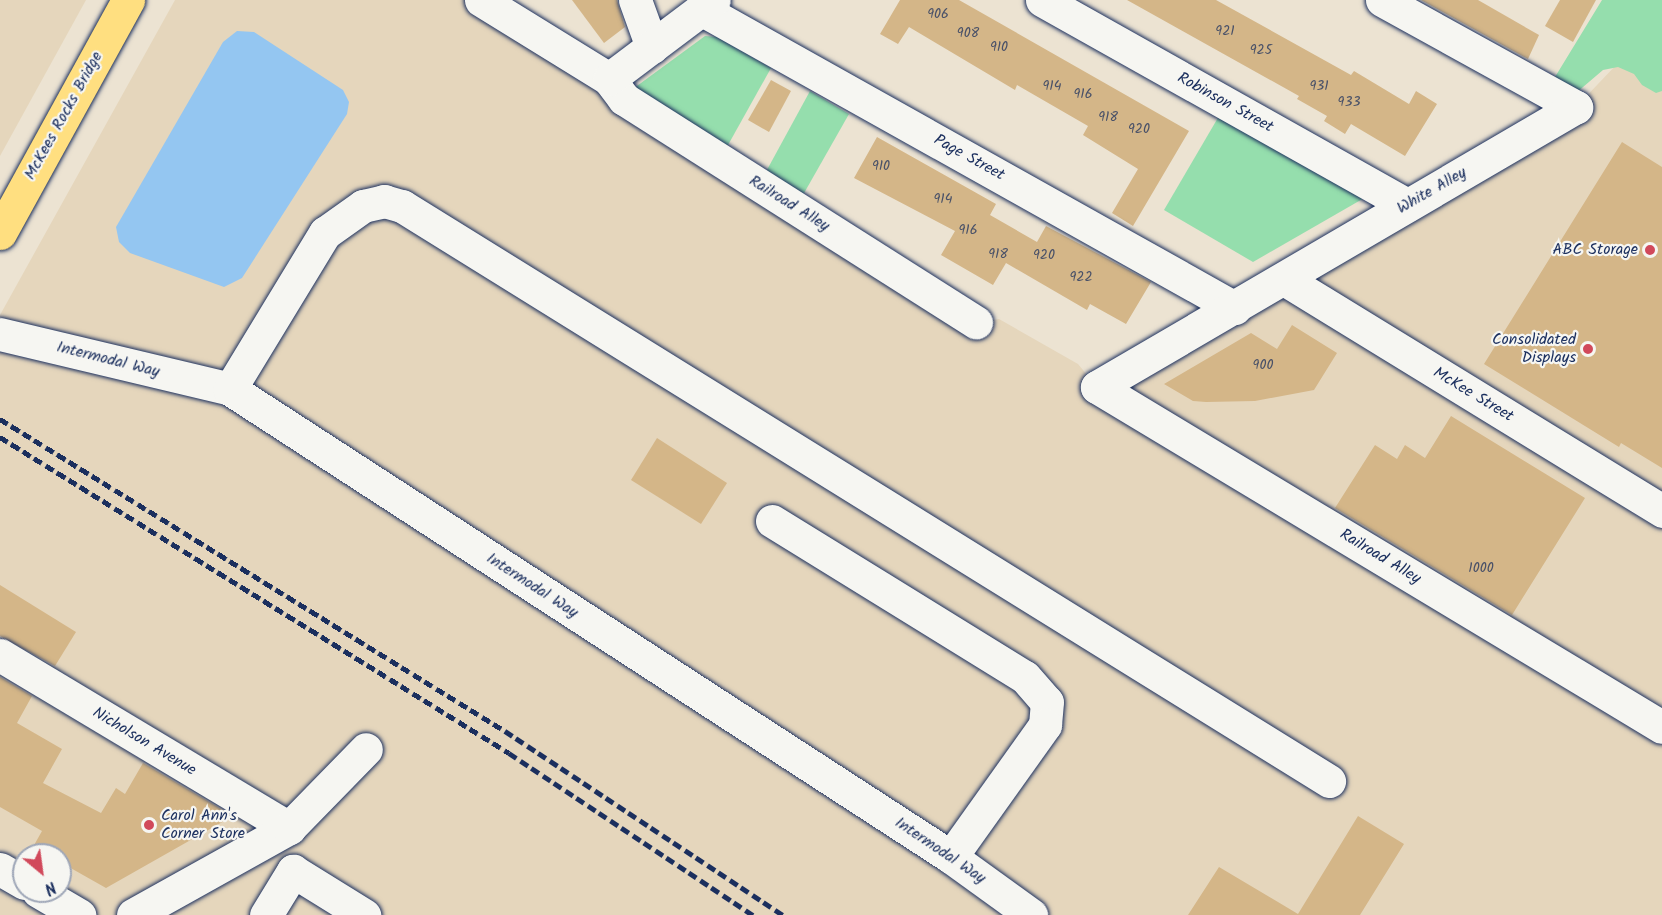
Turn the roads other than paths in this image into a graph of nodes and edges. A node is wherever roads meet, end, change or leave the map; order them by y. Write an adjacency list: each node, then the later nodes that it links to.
1 (128, 0): 10 (main road, McKees Rocks Bridge)
2 (481, 0): 8 (street, Railroad Alley)
3 (635, 0): 7 (street)
4 (1042, 0): 9 (street, Robinson Street)
5 (1382, 0): 9 (street, White Alley)
6 (707, 5): 7 (street); 12 (street, Page Street)
7 (652, 47): 8 (street)
8 (609, 79): 13 (street, Railroad Alley)
9 (1407, 205): 11 (street, White Alley)
10 (0, 232)
11 (1284, 279): 12 (street, White Alley); 17 (street, McKee Street)
12 (1235, 308): 15 (street, White Alley)
13 (976, 322)
14 (0, 334): 16 (street, Intermodal Way)
15 (1097, 387): 20 (street, Railroad Alley)
16 (230, 389): 22 (street); 24 (street, Intermodal Way)
17 (1662, 511)
18 (772, 521): 24 (street)
19 (0, 655): 23 (street, Nicholson Avenue)
20 (1662, 727)
21 (366, 749): 23 (street)
22 (1329, 781)
23 (289, 828): 25 (street); 28 (street)
24 (951, 857): 31 (street, Intermodal Way)
25 (293, 871): 29 (street); 30 (street)
26 (58, 903): 27 (street)
27 (79, 915)
28 (133, 915)
29 (266, 915)
30 (364, 915)
31 (1031, 915)

